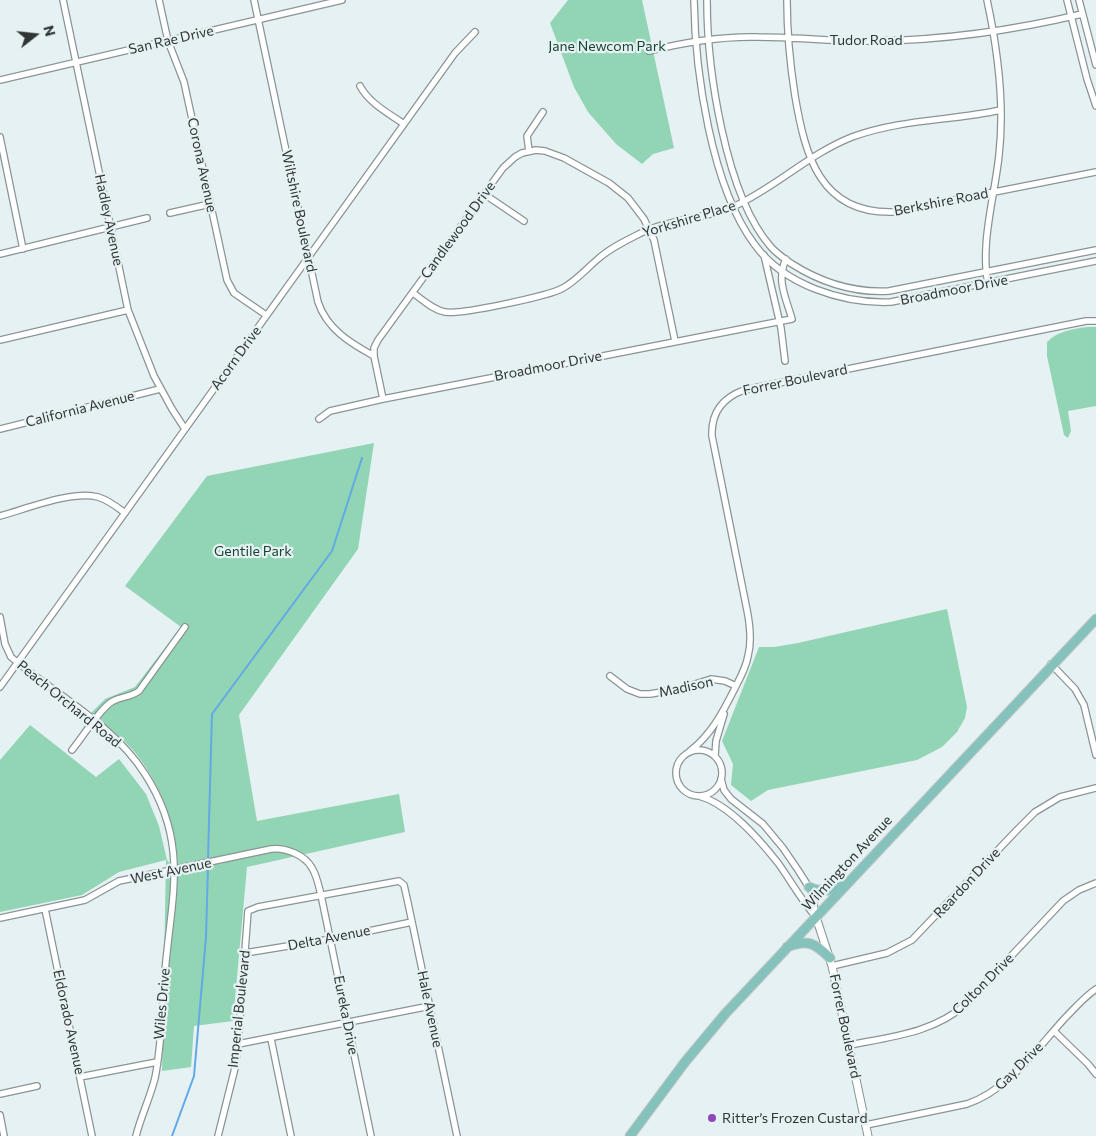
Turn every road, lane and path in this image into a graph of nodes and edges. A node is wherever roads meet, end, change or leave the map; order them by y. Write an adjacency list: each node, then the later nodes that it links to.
1 (63, 0): 21 (street, Hadley Avenue)
2 (159, 0): 18 (street, Corona Avenue)
3 (254, 0): 13 (street, Wiltshire Boulevard)
4 (342, 0): 13 (street, San Rae Drive)
5 (694, 0): 19 (street)
6 (707, 0): 17 (street, Broadmoor Drive)
7 (787, 0): 16 (street, Berkshire Road)
8 (987, 0): 14 (street)
9 (1067, 0): 12 (street)
10 (1079, 0): 11 (street)
11 (1082, 14): 12 (street, Tudor Road); 22 (street)
12 (1070, 16): 14 (street, Tudor Road); 25 (street)
13 (259, 20): 18 (street, San Rae Drive); 46 (street, Wiltshire Boulevard)
14 (994, 31): 16 (street, Tudor Road); 26 (street)
15 (475, 32): 28 (street, Acorn Drive)
16 (788, 38): 17 (street, Tudor Road); 31 (street, Berkshire Road)
17 (708, 40): 19 (street, Tudor Road); 35 (street, Broadmoor Drive)
18 (168, 41): 21 (street, San Rae Drive); 36 (street, Corona Avenue)
19 (696, 42): 20 (street, Tudor Road); 37 (street)
20 (649, 50)
21 (76, 63): 23 (street, San Rae Drive); 41 (street, Hadley Avenue)
22 (1096, 65)
23 (0, 80)
24 (360, 86): 28 (street)
25 (1096, 106)
26 (1001, 110): 31 (street, Yorkshire Place); 33 (street)
27 (543, 112): 30 (street)
28 (404, 124): 46 (street, Acorn Drive)
29 (0, 137): 43 (street)
30 (529, 151): 34 (street, Candlewood Drive); 42 (street)
31 (810, 159): 33 (street, Berkshire Road); 35 (street, Yorkshire Place)
32 (1096, 172): 33 (street, Berkshire Road)
33 (994, 192): 51 (street)
34 (484, 194): 40 (street); 53 (street, Candlewood Drive)
35 (744, 202): 37 (street, Yorkshire Place); 48 (street, Broadmoor Drive)
36 (210, 204): 38 (street); 55 (street, Corona Avenue)
37 (732, 207): 42 (street, Yorkshire Place); 47 (street)
38 (170, 213)
39 (147, 218): 41 (street)
40 (524, 221)
41 (110, 227): 43 (street); 54 (street, Hadley Avenue)
42 (649, 229): 53 (street, Yorkshire Place); 59 (street)
43 (23, 249): 45 (street)
44 (1096, 250): 51 (street, Broadmoor Drive)
45 (0, 254)
46 (309, 255): 55 (street, Acorn Drive); 60 (street, Wiltshire Boulevard)
47 (764, 255): 50 (street, Broadmoor Drive); 56 (street)
48 (786, 260): 50 (street); 51 (street, Broadmoor Drive)
49 (1096, 261): 52 (street, Broadmoor Drive)
50 (781, 270): 52 (street, Broadmoor Drive); 56 (street)
51 (986, 272): 52 (street)
52 (988, 283)
53 (413, 293): 60 (street, Candlewood Drive)
54 (128, 310): 58 (street); 62 (street, Hadley Avenue)
55 (266, 315): 66 (street, Acorn Drive)
56 (779, 320): 59 (street, Broadmoor Drive); 61 (street)
57 (1096, 321): 75 (street, Forrer Boulevard)
58 (0, 340)
59 (675, 341): 63 (street, Broadmoor Drive)
60 (374, 356): 63 (street)
61 (785, 361)
62 (160, 389): 65 (street, California Avenue); 66 (street, Hadley Avenue)
63 (383, 399): 64 (street, Broadmoor Drive)
64 (319, 419)
65 (0, 429)
66 (185, 429): 67 (street, Acorn Drive)
67 (125, 513): 68 (street); 72 (street, Acorn Drive)
68 (0, 516)
69 (0, 617): 72 (street, Peach Orchard Road)
70 (1096, 618): 73 (main road, Wilmington Avenue)
71 (185, 627): 78 (street)
72 (18, 662): 76 (street, Acorn Drive); 78 (street, Peach Orchard Road)
73 (1052, 664): 81 (street); 88 (main road, Wilmington Avenue)
74 (610, 676): 75 (street, Madison)
75 (736, 686): 77 (street, Forrer Boulevard)
76 (0, 687)
77 (725, 709): 80 (street, Forrer Boulevard); 82 (street, Forrer Boulevard)
78 (94, 722): 79 (street); 86 (street, Peach Orchard Road)
79 (72, 750)
80 (690, 751): 82 (street); 85 (street, Forrer Boulevard)
81 (1096, 755)
82 (714, 756): 83 (street, Forrer Boulevard)
83 (721, 779): 85 (street); 89 (street, Forrer Boulevard)
84 (1096, 788): 98 (street, Reardon Drive)
85 (699, 796): 92 (street, Forrer Boulevard)
86 (175, 870): 90 (street, West Avenue); 91 (street, West Avenue); 106 (street, Wiles Drive)
87 (1096, 883): 105 (street, Colton Drive)
88 (845, 885): 89 (main road); 92 (main road, Wilmington Avenue)
89 (809, 887): 92 (street, Forrer Boulevard)
90 (322, 895): 94 (street, Hale Avenue); 95 (street, Eureka Drive); 97 (street, Imperial Boulevard)
91 (45, 909): 93 (street, West Avenue); 108 (street, Eldorado Avenue)
92 (816, 917): 96 (main road, Wilmington Avenue); 98 (street, Forrer Boulevard)
93 (0, 918)
94 (412, 922): 95 (street, Delta Avenue); 100 (street, Hale Avenue)
95 (331, 939): 97 (street, Delta Avenue); 101 (street, Eureka Drive)
96 (787, 947): 98 (main road); 120 (main road, Wilmington Avenue)
97 (245, 953): 104 (street, Imperial Boulevard)
98 (831, 962): 105 (street, Forrer Boulevard)
99 (1096, 989): 102 (street, Gay Drive)
100 (430, 1006): 101 (street); 119 (street, Hale Avenue)
101 (347, 1023): 103 (street); 118 (street, Eureka Drive)
102 (1054, 1031): 107 (street); 112 (street, Gay Drive)
103 (271, 1039): 104 (street); 117 (street)
104 (238, 1044): 116 (street, Imperial Boulevard)
105 (849, 1046): 112 (street, Forrer Boulevard)
106 (157, 1062): 108 (street); 115 (street, Wiles Drive)
107 (1096, 1074)
108 (80, 1077): 114 (street, Eldorado Avenue)
109 (37, 1086): 110 (street)
110 (0, 1094)
111 (0, 1115): 113 (street)
112 (866, 1125): 121 (street, Forrer Boulevard)
113 (4, 1136)
114 (92, 1136)
115 (136, 1136)
116 (218, 1136)
117 (291, 1136)
118 (371, 1136)
119 (457, 1136)
120 (630, 1136)
121 (868, 1136)

